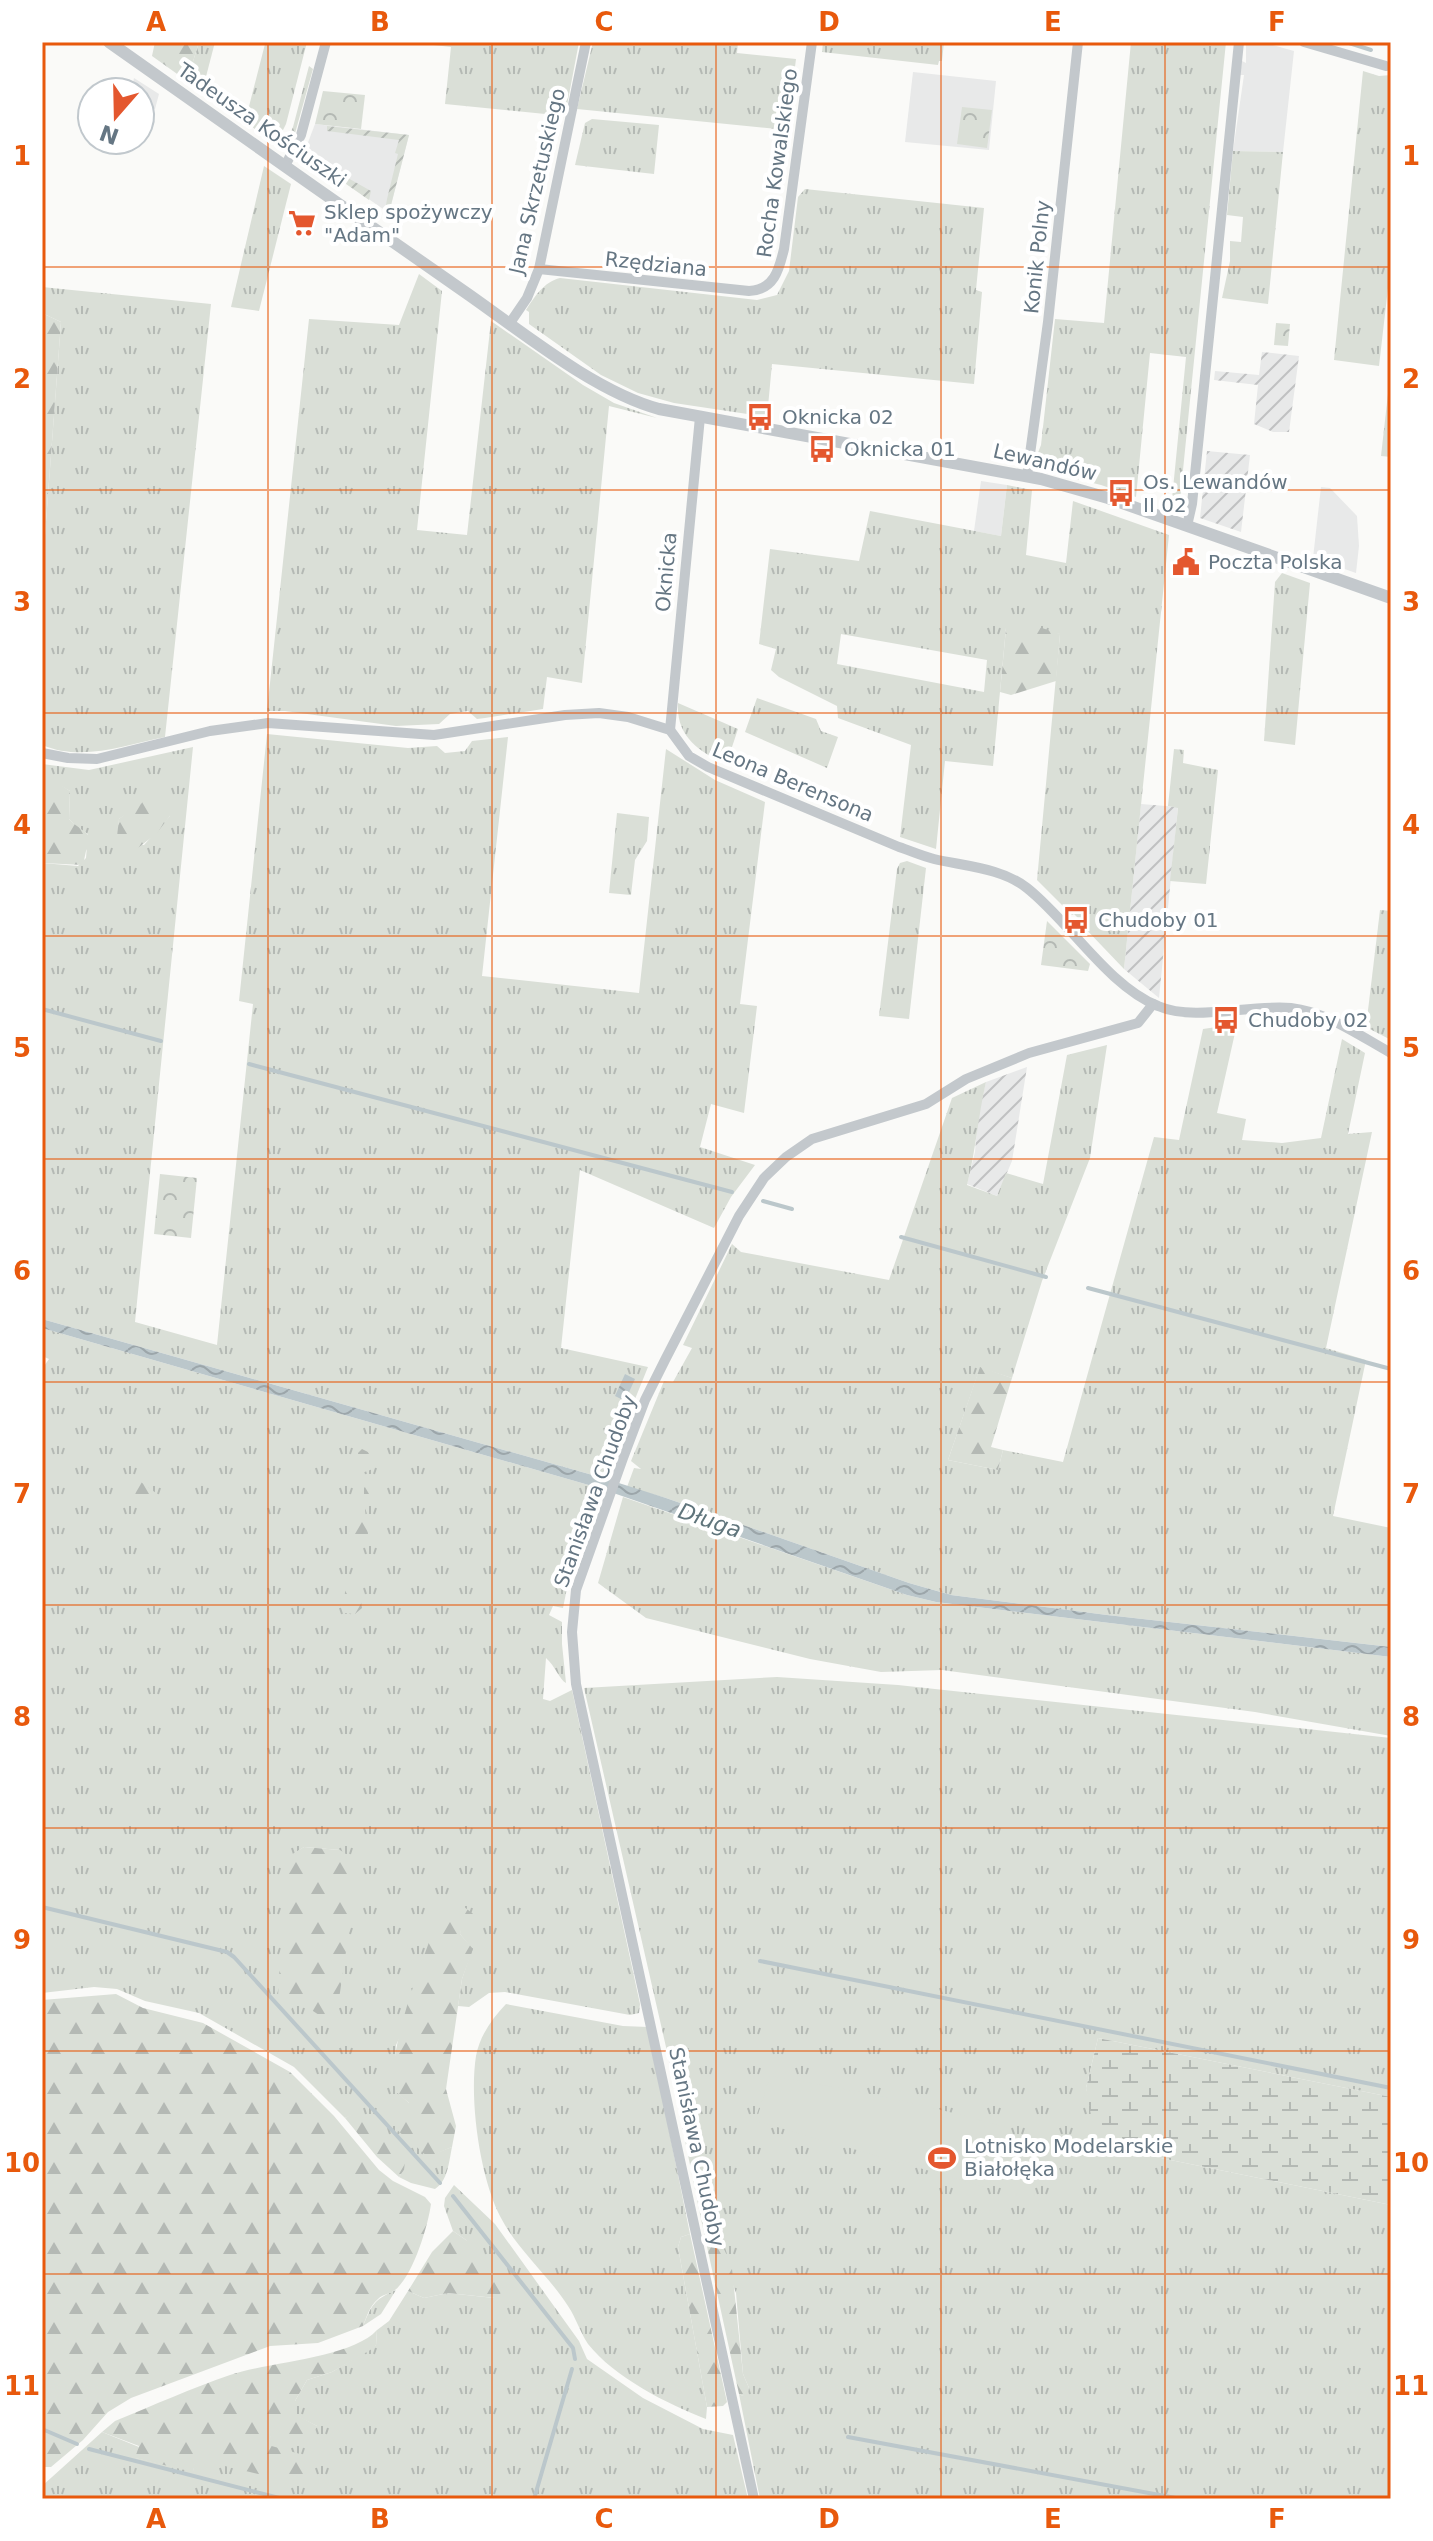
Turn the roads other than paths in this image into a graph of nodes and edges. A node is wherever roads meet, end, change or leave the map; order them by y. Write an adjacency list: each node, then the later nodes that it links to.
1 (109, 42): 9 (street, Tadeusza Kościuszki)
2 (326, 42): 9 (street)
3 (586, 42): 10 (street, Jana Skrzetuskiego)
4 (812, 42): 11 (street, Rocha Kowalskiego)
5 (1078, 42): 14 (street, Konik Polny)
6 (1239, 42): 15 (street)
7 (1304, 42): 8 (street)
8 (1386, 66)
9 (285, 166): 12 (street, Tadeusza Kościuszki)
10 (539, 269): 11 (street, Rzędziana); 12 (street, Jana Skrzetuskiego)
11 (768, 286)
12 (510, 323): 13 (street, Lewandów)
13 (700, 417): 14 (street, Lewandów); 17 (street, Oknicka)
14 (1027, 476): 15 (street, Lewandów)
15 (1187, 526): 16 (street, Lewandów)
16 (1391, 598)
17 (670, 730): 18 (street); 19 (street, Leona Berensona)
18 (42, 753)
19 (1153, 1004): 20 (street, Leona Berensona); 21 (street, Stanisława Chudoby)
20 (1391, 1053)
21 (754, 2499)

